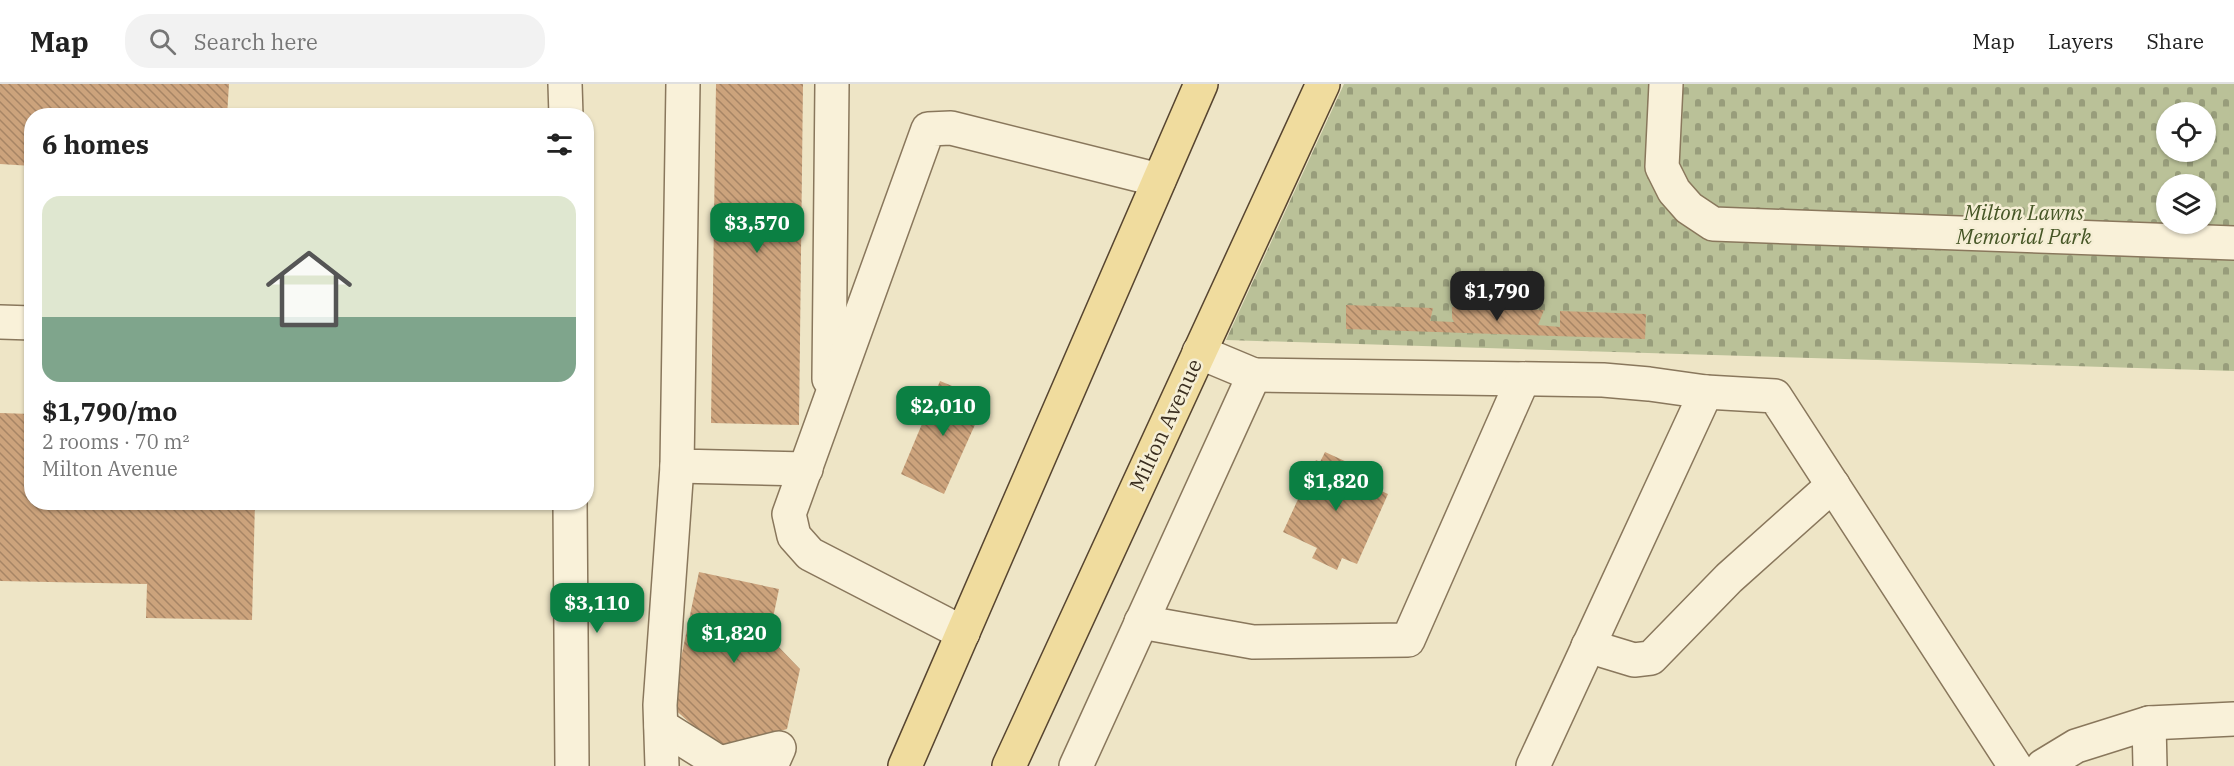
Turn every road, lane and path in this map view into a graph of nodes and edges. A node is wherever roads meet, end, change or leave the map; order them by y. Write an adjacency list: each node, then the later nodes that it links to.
1 (566, 84): 7 (street)
2 (683, 84): 17 (street)
3 (832, 84): 16 (street)
4 (1201, 84): 8 (main road)
5 (1323, 84): 12 (main road, Milton Avenue)
6 (1666, 84): 9 (street)
7 (566, 108)
8 (1159, 180): 16 (street); 22 (main road)
9 (2234, 243)
10 (0, 322): 11 (street)
11 (24, 323)
12 (1199, 352): 13 (street); 31 (main road, Milton Avenue)
13 (1254, 375): 14 (street); 21 (street)
14 (1523, 379): 15 (street); 21 (street)
15 (1706, 393): 19 (street); 23 (street)
16 (829, 405): 18 (street)
17 (677, 466): 18 (street); 26 (street)
18 (806, 469): 22 (street)
19 (1833, 485): 23 (street); 34 (street)
20 (570, 510): 27 (street)
21 (1142, 622): 32 (street)
22 (963, 633): 30 (main road)
23 (1588, 646): 33 (street)
24 (2234, 719): 25 (street)
25 (2149, 723): 35 (street); 36 (street)
26 (661, 726): 28 (street); 29 (street)
27 (572, 766)
28 (662, 766)
29 (771, 766)
30 (905, 766)
31 (1009, 766)
32 (1076, 766)
33 (1533, 766)
34 (2015, 766)
35 (2043, 766)
36 (2150, 766)

